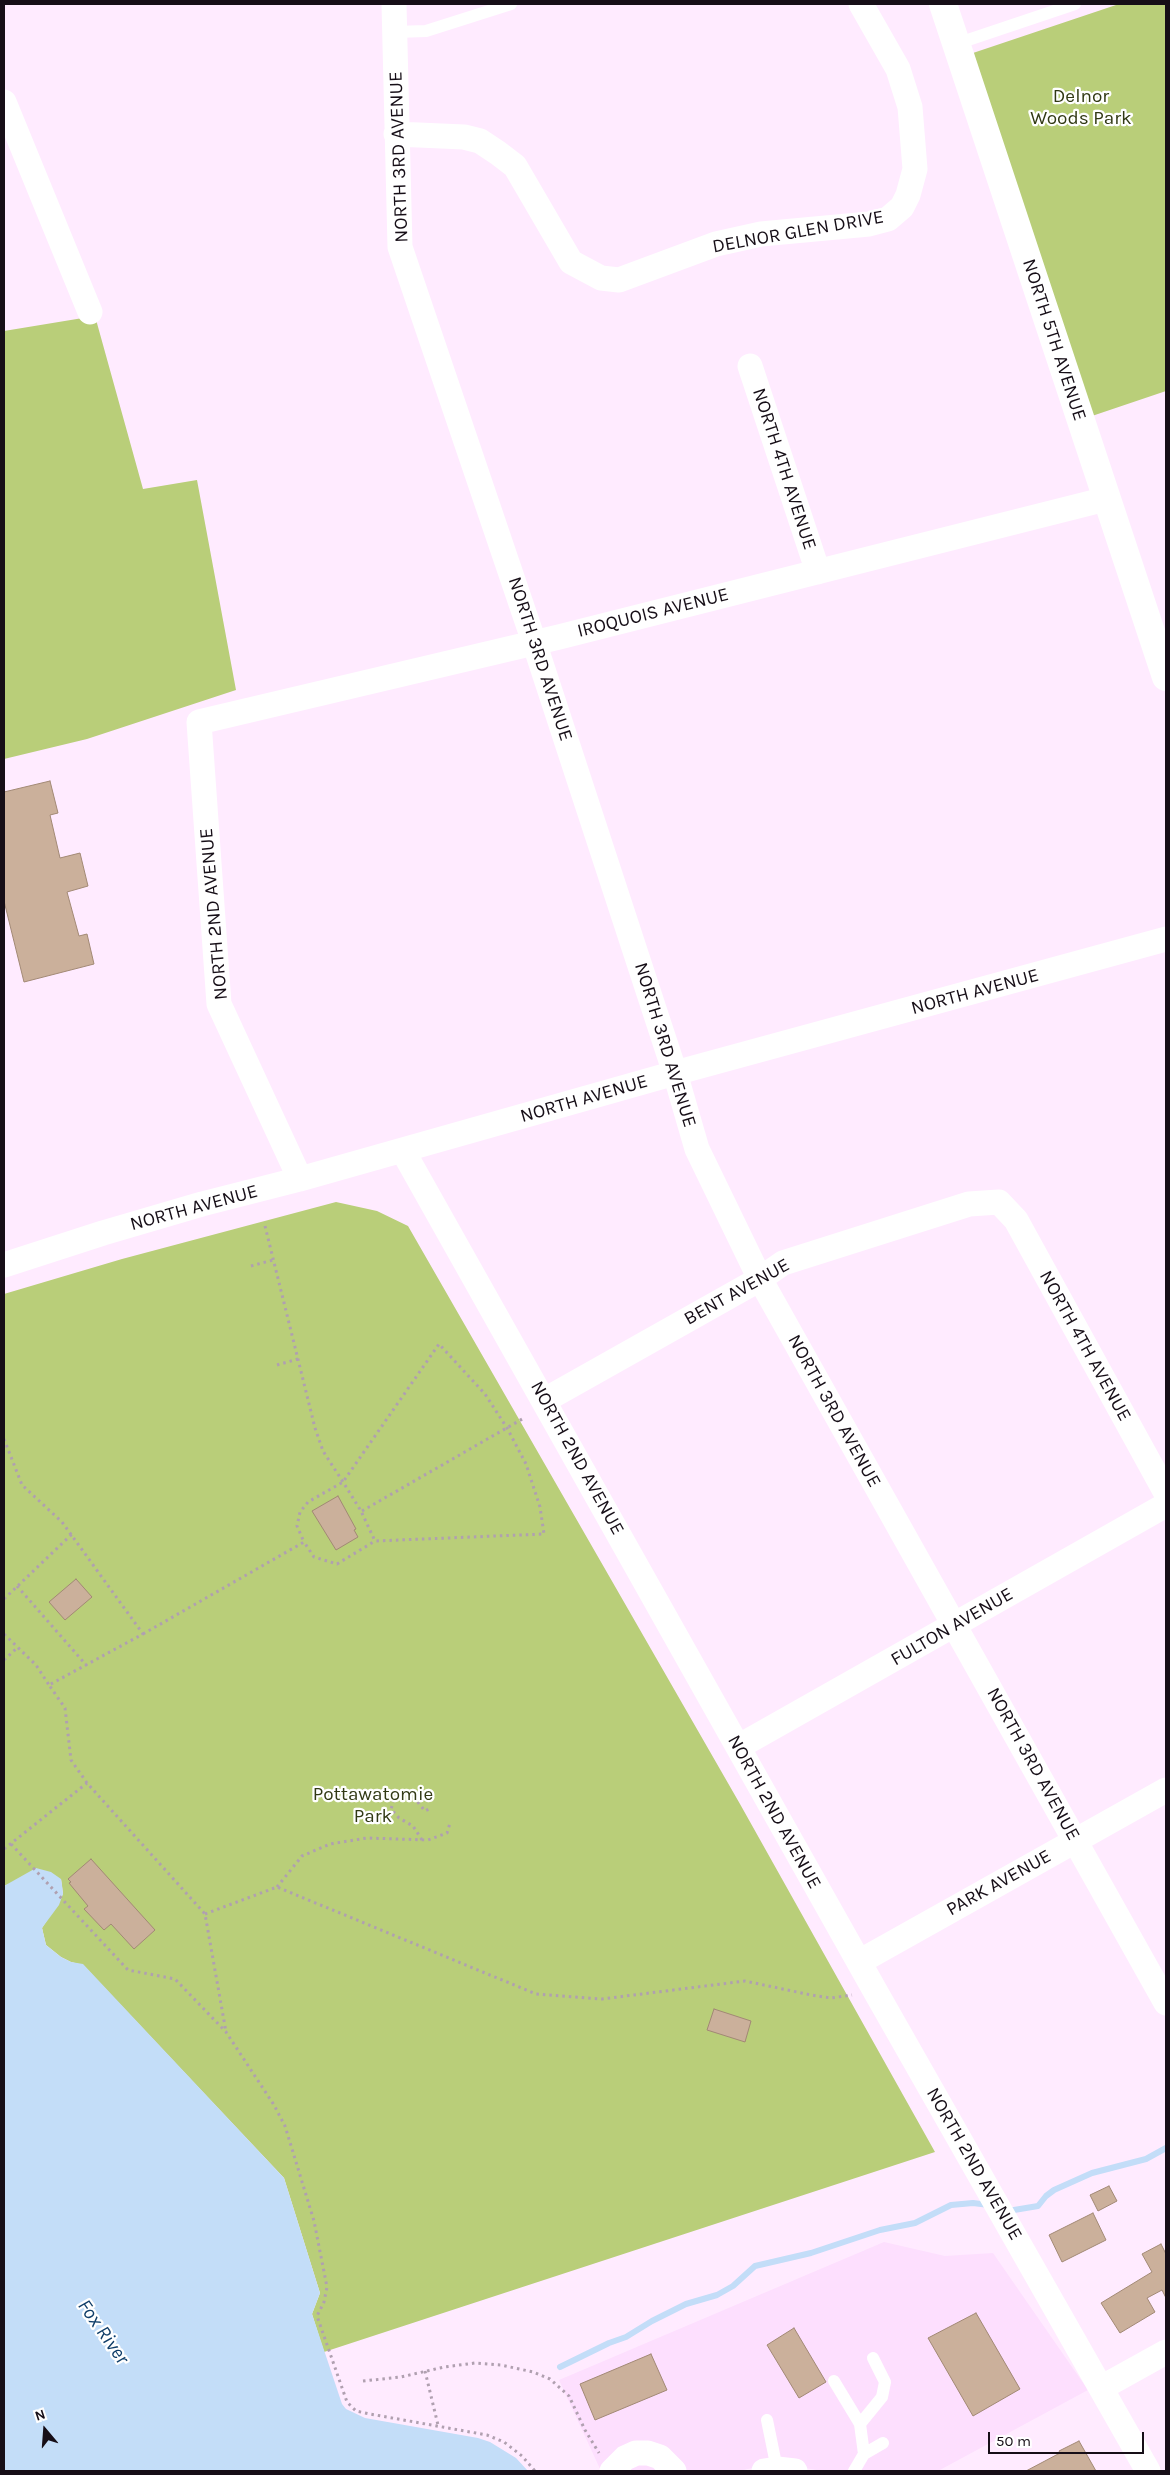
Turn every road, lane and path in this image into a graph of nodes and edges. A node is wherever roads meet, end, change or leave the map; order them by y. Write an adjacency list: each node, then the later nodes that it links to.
1 (394, 4): 6 (street, NORTH 3RD AVENUE)
2 (511, 4): 6 (lane)
3 (862, 4): 9 (street, DELNOR GLEN DRIVE)
4 (942, 4): 7 (main road, NORTH 5TH AVENUE)
5 (1075, 4): 7 (lane)
6 (395, 32): 9 (street, NORTH 3RD AVENUE)
7 (956, 44): 12 (main road, NORTH 5TH AVENUE)
8 (4, 102): 10 (street)
9 (396, 134): 14 (street, NORTH 3RD AVENUE)
10 (90, 312)
11 (750, 366): 13 (street, NORTH 4TH AVENUE)
12 (1106, 499): 13 (street, IROQUOIS AVENUE); 15 (main road, NORTH 5TH AVENUE)
13 (818, 572): 14 (street, IROQUOIS AVENUE)
14 (534, 642): 16 (street, IROQUOIS AVENUE); 18 (street, NORTH 3RD AVENUE)
15 (1166, 677)
16 (199, 722): 20 (street, NORTH 2ND AVENUE)
17 (1166, 939): 18 (street, NORTH AVENUE)
18 (675, 1073): 19 (street, NORTH AVENUE); 26 (street, NORTH 3RD AVENUE)
19 (403, 1151): 20 (street, NORTH AVENUE); 29 (street, NORTH 2ND AVENUE)
20 (300, 1179): 24 (street, NORTH AVENUE)
21 (999, 1202): 26 (street, BENT AVENUE); 34 (street, NORTH 4TH AVENUE)
22 (265, 1226): 23 (path)
23 (273, 1260): 25 (path); 27 (path)
24 (4, 1265)
25 (251, 1266)
26 (760, 1279): 29 (street, BENT AVENUE); 42 (street, NORTH 3RD AVENUE)
27 (298, 1359): 28 (path); 33 (path)
28 (277, 1365)
29 (545, 1400): 49 (street, NORTH 2ND AVENUE)
30 (524, 1418): 31 (path)
31 (507, 1428): 33 (path); 36 (path); 38 (path)
32 (4, 1439): 37 (path)
33 (343, 1482): 36 (path); 39 (path)
34 (1166, 1493)
35 (1166, 1505): 42 (street, FULTON AVENUE)
36 (362, 1511): 38 (path)
37 (72, 1534): 40 (path); 44 (path)
38 (375, 1541): 39 (path)
39 (304, 1542): 44 (path)
40 (17, 1586): 41 (path); 47 (path)
41 (4, 1599)
42 (955, 1626): 49 (street, FULTON AVENUE); 54 (street, NORTH 3RD AVENUE)
43 (4, 1634): 45 (path)
44 (143, 1634): 47 (path)
45 (17, 1648): 46 (path); 48 (path)
46 (4, 1660)
47 (87, 1666): 48 (path)
48 (49, 1685): 50 (path)
49 (738, 1747): 60 (street, NORTH 2ND AVENUE)
50 (87, 1783): 56 (path); 59 (path)
51 (1166, 1790): 54 (street, PARK AVENUE)
52 (431, 1808): 55 (path)
53 (450, 1823): 55 (path)
54 (1076, 1840): 60 (street, PARK AVENUE); 62 (street, NORTH 3RD AVENUE)
55 (423, 1841): 58 (path)
56 (11, 1844): 57 (path); 63 (path)
57 (4, 1849)
58 (277, 1887): 59 (path); 61 (path)
59 (205, 1914): 63 (path)
60 (859, 1962): 61 (street, NORTH 2ND AVENUE)
61 (871, 1984): 69 (street, NORTH 2ND AVENUE)
62 (1166, 2003)
63 (226, 2032): 72 (path)
64 (1166, 2352): 69 (street)
65 (873, 2358): 71 (lane)
66 (425, 2370): 68 (path); 72 (path); 75 (path)
67 (834, 2380): 71 (lane)
68 (363, 2381)
69 (1101, 2388): 80 (street, NORTH 2ND AVENUE)
70 (767, 2420): 76 (lane)
71 (860, 2424): 74 (lane)
72 (438, 2425): 77 (path)
73 (883, 2443): 74 (lane)
74 (864, 2454): 79 (lane)
75 (614, 2468): 78 (street)
76 (778, 2470)
77 (535, 2471)
78 (674, 2471)
79 (854, 2471)
80 (1148, 2471)

